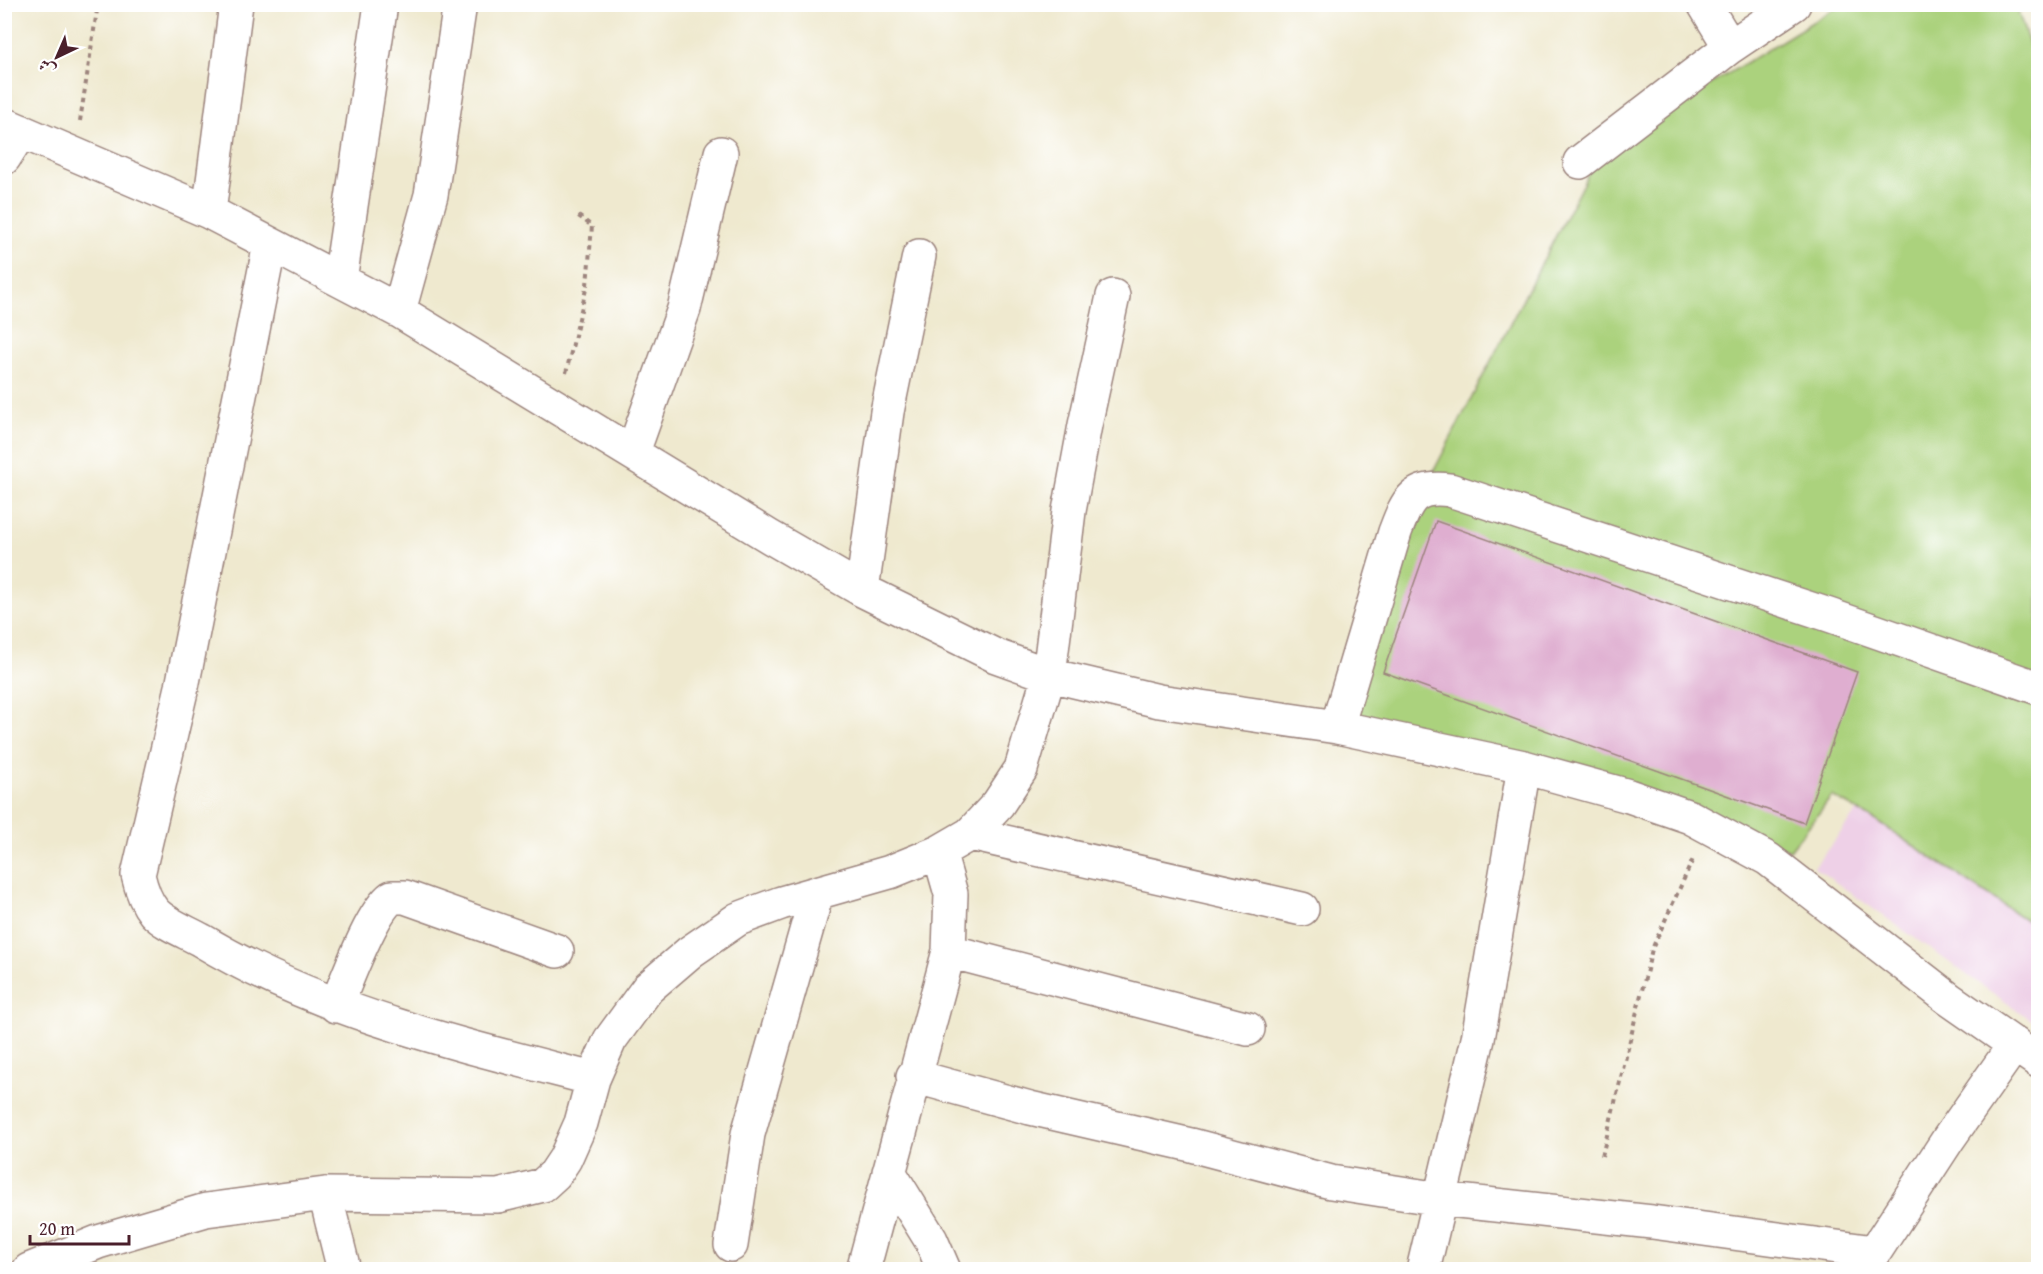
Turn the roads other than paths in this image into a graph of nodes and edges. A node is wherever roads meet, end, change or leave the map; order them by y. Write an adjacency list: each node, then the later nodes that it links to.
1 (236, 4): 10 (street)
2 (381, 4): 13 (street)
3 (460, 4): 15 (street)
4 (1704, 4): 6 (street)
5 (1794, 4): 6 (street)
6 (1730, 46): 9 (street)
7 (10, 138): 10 (street)
8 (721, 153): 16 (street)
9 (1580, 162)
10 (209, 212): 11 (street)
11 (270, 244): 13 (street); 28 (street)
12 (919, 256): 17 (street)
13 (340, 280): 15 (street)
14 (1113, 296): 18 (street)
15 (399, 311): 16 (street)
16 (633, 452): 17 (street)
17 (862, 590): 18 (street)
18 (1048, 675): 20 (street); 22 (street)
19 (2038, 688): 20 (street)
20 (1337, 727): 21 (street)
21 (1524, 767): 30 (street); 35 (street)
22 (970, 834): 23 (street); 25 (street)
23 (939, 852): 24 (street); 27 (street)
24 (817, 893): 32 (street); 36 (street)
25 (1302, 909)
26 (557, 951): 28 (street)
27 (949, 951): 29 (street); 31 (street)
28 (336, 1006): 32 (street)
29 (1248, 1029)
30 (2027, 1053): 37 (street)
31 (913, 1076): 33 (street); 35 (street)
32 (593, 1079): 34 (street)
33 (889, 1172): 40 (street); 41 (street)
34 (325, 1194): 38 (street); 39 (street)
35 (1440, 1199): 37 (street); 42 (street)
36 (731, 1245)
37 (1869, 1260)
38 (28, 1269)
39 (344, 1269)
40 (863, 1269)
41 (944, 1269)
42 (1423, 1269)

